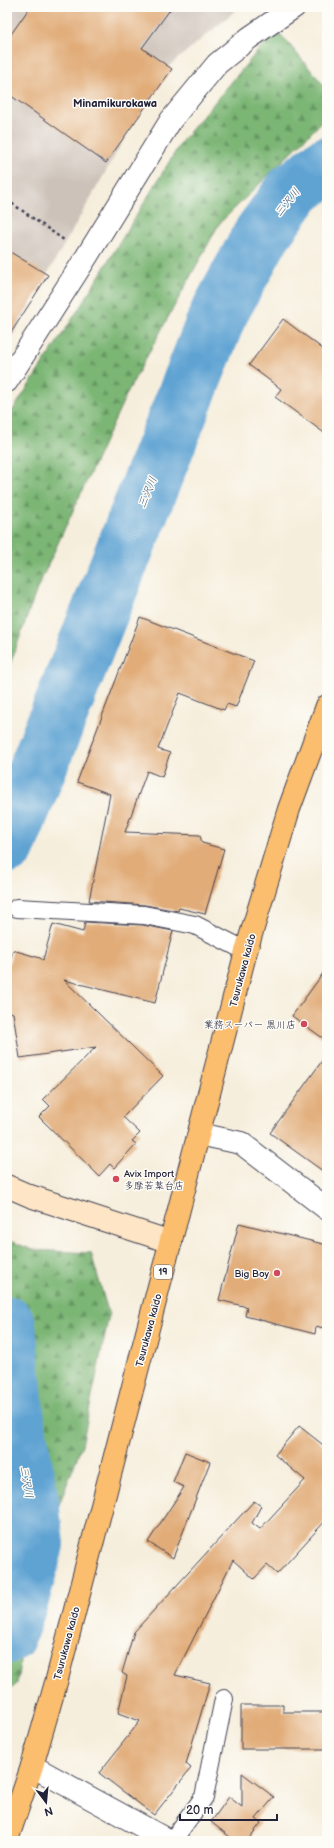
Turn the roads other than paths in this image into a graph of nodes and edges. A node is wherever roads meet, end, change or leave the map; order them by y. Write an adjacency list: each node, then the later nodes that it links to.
1 (294, 7): 2 (street)
2 (7, 381)
3 (327, 706): 5 (main road, Tsurukawa kaido / 19)
4 (17, 908): 5 (lane)
5 (246, 951): 6 (main road, Tsurukawa kaido / 19)
6 (199, 1134): 8 (street); 9 (main road, Tsurukawa kaido / 19)
7 (7, 1186): 9 (street)
8 (327, 1209)
9 (171, 1242): 11 (main road, Tsurukawa kaido / 19)
10 (224, 1700): 13 (lane)
11 (32, 1766): 12 (main road, Tsurukawa kaido / 19); 13 (street)
12 (7, 1840)
13 (170, 1841)

